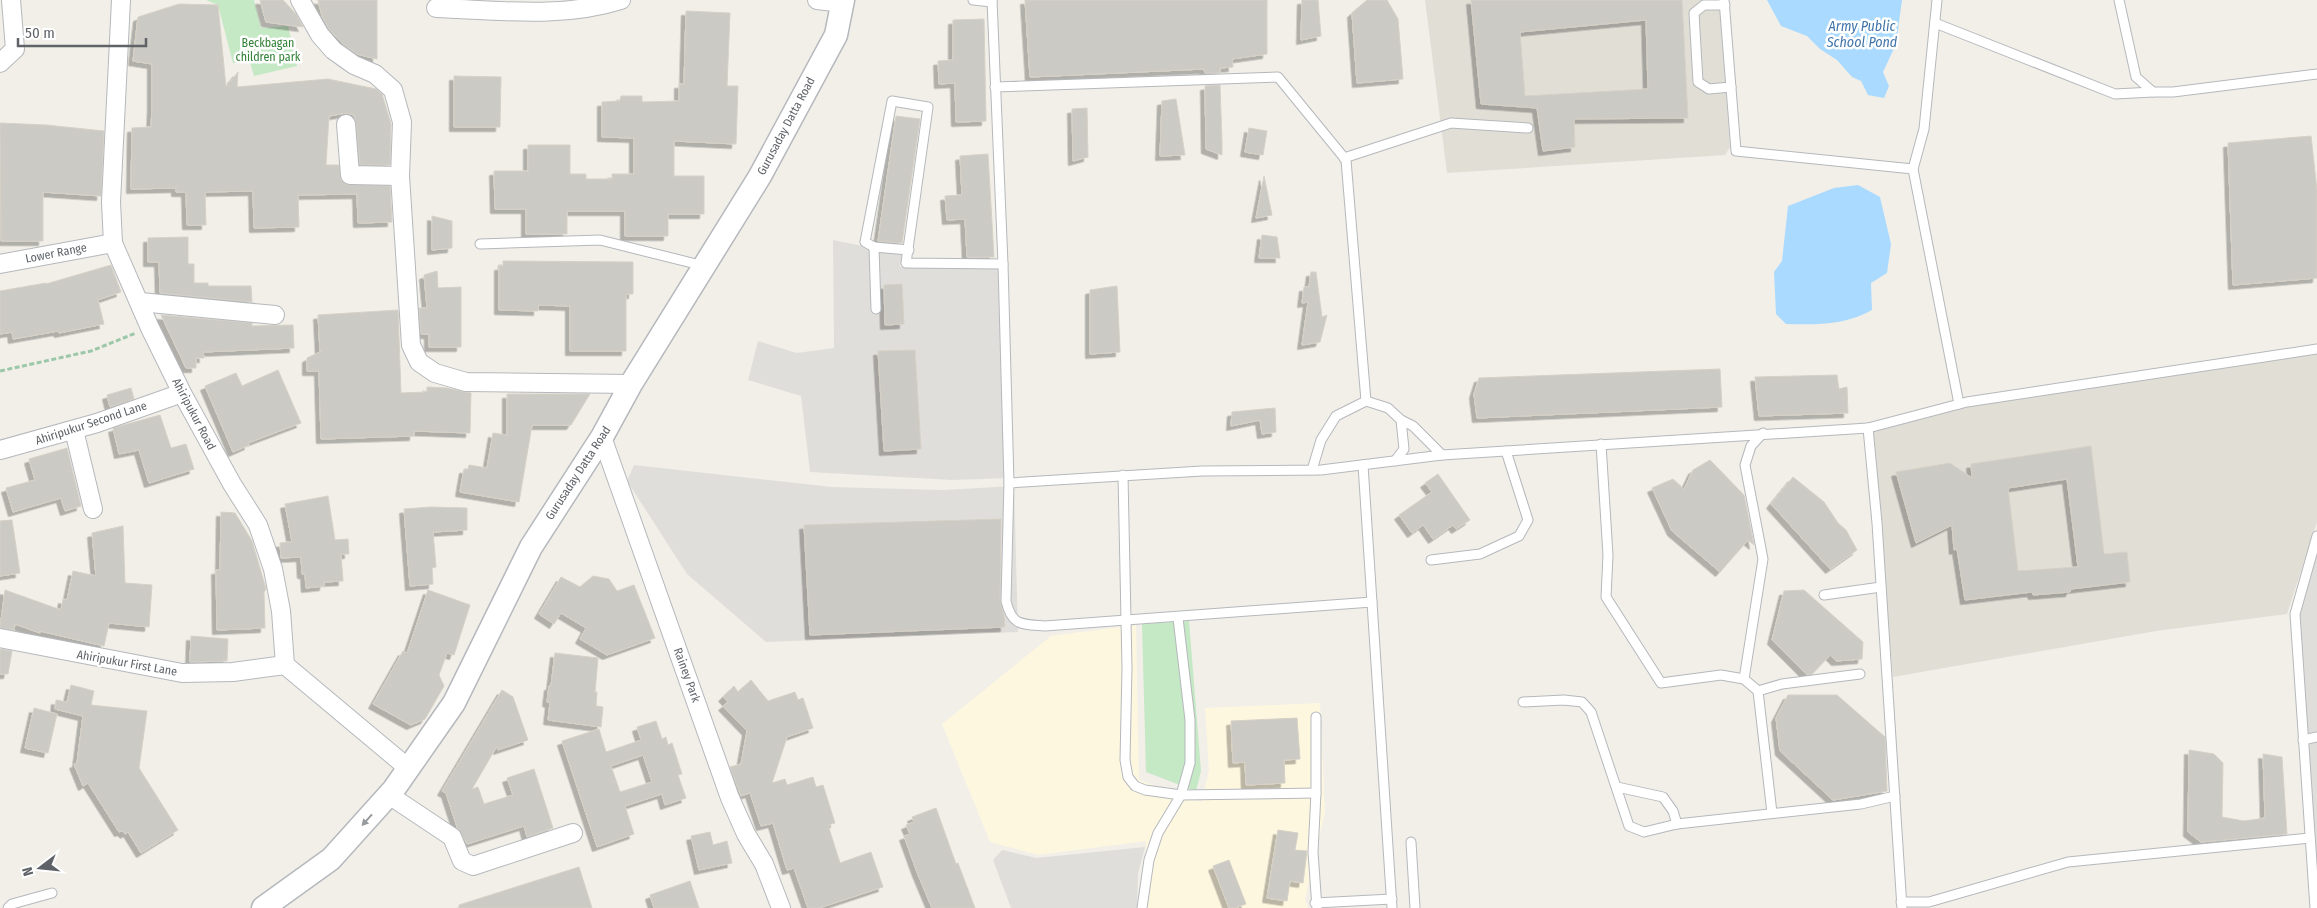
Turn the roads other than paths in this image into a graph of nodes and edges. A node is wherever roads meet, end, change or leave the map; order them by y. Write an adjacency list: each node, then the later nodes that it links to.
1 (12, 0): 14 (street)
2 (121, 0): 24 (street, Ahiripukur Road)
3 (300, 0): 23 (street)
4 (621, 0): 12 (street)
5 (817, 0): 10 (street)
6 (972, 0): 9 (lane)
7 (1937, 0): 13 (lane)
8 (2119, 0): 18 (lane)
9 (992, 1): 17 (lane)
10 (843, 2): 30 (street, Gurusaday Datta Road)
11 (1725, 2): 16 (lane); 16 (lane)
12 (436, 8)
13 (1935, 23): 18 (lane); 22 (lane)
14 (0, 63)
15 (2317, 74): 18 (lane)
16 (1731, 87): 22 (lane)
17 (995, 88): 21 (lane); 29 (lane)
18 (2153, 92)
19 (346, 124): 23 (street)
20 (1528, 128): 21 (lane)
21 (1344, 158): 37 (lane)
22 (1913, 169): 38 (lane)
23 (400, 176): 35 (street)
24 (113, 243): 28 (street, Lower Range); 31 (street, Ahiripukur Road)
25 (480, 244): 30 (lane)
26 (874, 247): 27 (lane); 27 (lane); 32 (lane)
27 (908, 250): 29 (lane)
28 (0, 264)
29 (1003, 264): 52 (lane)
30 (704, 266): 35 (street, Gurusaday Datta Road)
31 (140, 302): 33 (street); 36 (street, Ahiripukur Road)
32 (876, 309)
33 (275, 315)
34 (2317, 349): 38 (lane)
35 (631, 384): 43 (street, Gurusaday Datta Road)
36 (182, 393): 41 (street, Ahiripukur Second Lane); 62 (street, Ahiripukur Road)
37 (1366, 401): 39 (lane); 50 (lane)
38 (1959, 404): 40 (lane)
39 (1401, 420): 47 (lane); 48 (lane)
40 (1868, 428): 42 (lane); 56 (lane)
41 (74, 430): 45 (street, Ahiripukur Second Lane); 53 (street)
42 (1763, 433): 44 (lane); 64 (lane)
43 (602, 437): 70 (street, Gurusaday Datta Road); 87 (street, Rainey Park)
44 (1602, 444): 46 (lane); 64 (lane)
45 (0, 450)
46 (1506, 451): 47 (lane); 55 (lane)
47 (1442, 455): 48 (lane)
48 (1395, 461): 49 (lane)
49 (1363, 465): 50 (lane); 58 (lane)
50 (1312, 470): 51 (lane)
51 (1124, 475): 52 (lane); 60 (lane)
52 (1008, 483): 60 (lane)
53 (94, 508)
54 (2317, 536): 69 (lane)
55 (1431, 560)
56 (1882, 587): 57 (lane); 75 (lane)
57 (1824, 596)
58 (1372, 602): 59 (lane); 82 (lane)
59 (1178, 618): 60 (lane); 74 (lane)
60 (1124, 619): 74 (lane)
61 (0, 638): 62 (street, Ahiripukur First Lane)
62 (285, 665): 70 (street)
63 (1860, 674): 65 (lane)
64 (1744, 679): 65 (lane)
65 (1758, 691): 76 (lane)
66 (1523, 702): 71 (lane)
67 (1316, 717): 72 (lane)
68 (2317, 737): 69 (lane)
69 (2303, 740): 79 (lane)
70 (408, 768): 73 (street, Gurusaday Datta Road)
71 (1617, 787): 77 (lane); 77 (lane)
72 (1316, 793): 74 (lane); 83 (lane)
73 (389, 795): 78 (street); 86 (street, Gurusaday Datta Road, one-way to 86)
74 (1181, 795): 88 (lane)
75 (1895, 796): 76 (lane); 84 (lane)
76 (1772, 813): 77 (lane)
77 (1677, 824)
78 (573, 833)
79 (2310, 838): 84 (lane); 90 (lane)
80 (1411, 842): 89 (lane)
81 (52, 892): 85 (lane)
82 (1392, 903): 83 (lane)
83 (1316, 905)
84 (1901, 905)
85 (8, 908)
86 (263, 908)
87 (781, 908)
88 (1142, 908)
89 (1416, 908)
90 (2315, 908)

